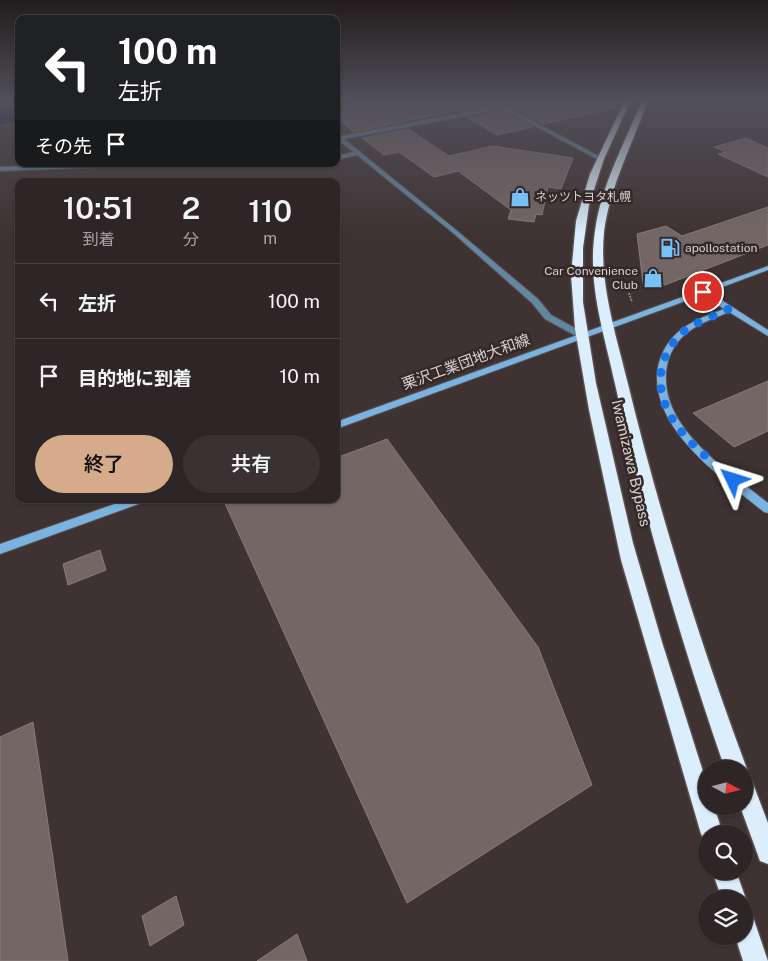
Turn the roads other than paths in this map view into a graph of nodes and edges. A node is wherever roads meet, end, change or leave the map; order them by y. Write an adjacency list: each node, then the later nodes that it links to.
1 (348, 145): 5 (street)
2 (575, 145): 7 (street)
3 (607, 145): 7 (highway, Iwamizawa Bypass)
4 (627, 145): 13 (highway, Iwamizawa Bypass)
5 (359, 153): 6 (street); 15 (street)
6 (340, 157)
7 (601, 159): 15 (highway, Iwamizawa Bypass)
8 (54, 167): 9 (street)
9 (0, 169)
10 (768, 268): 11 (street, 栗沢工業団地大和線)
11 (703, 292): 12 (street); 13 (street, 栗沢工業団地大和線)
12 (729, 309): 14 (street); 18 (street)
13 (607, 327): 15 (street, 栗沢工業団地大和線); 20 (highway, Iwamizawa Bypass)
14 (768, 334)
15 (581, 335): 16 (street, 栗沢工業団地大和線); 22 (highway, Iwamizawa Bypass)
16 (340, 425)
17 (129, 503): 19 (street)
18 (768, 509)
19 (0, 549)
20 (733, 760)
21 (753, 813): 23 (highway)
22 (709, 825)
23 (768, 853)
24 (751, 945): 25 (highway)
25 (756, 961)

